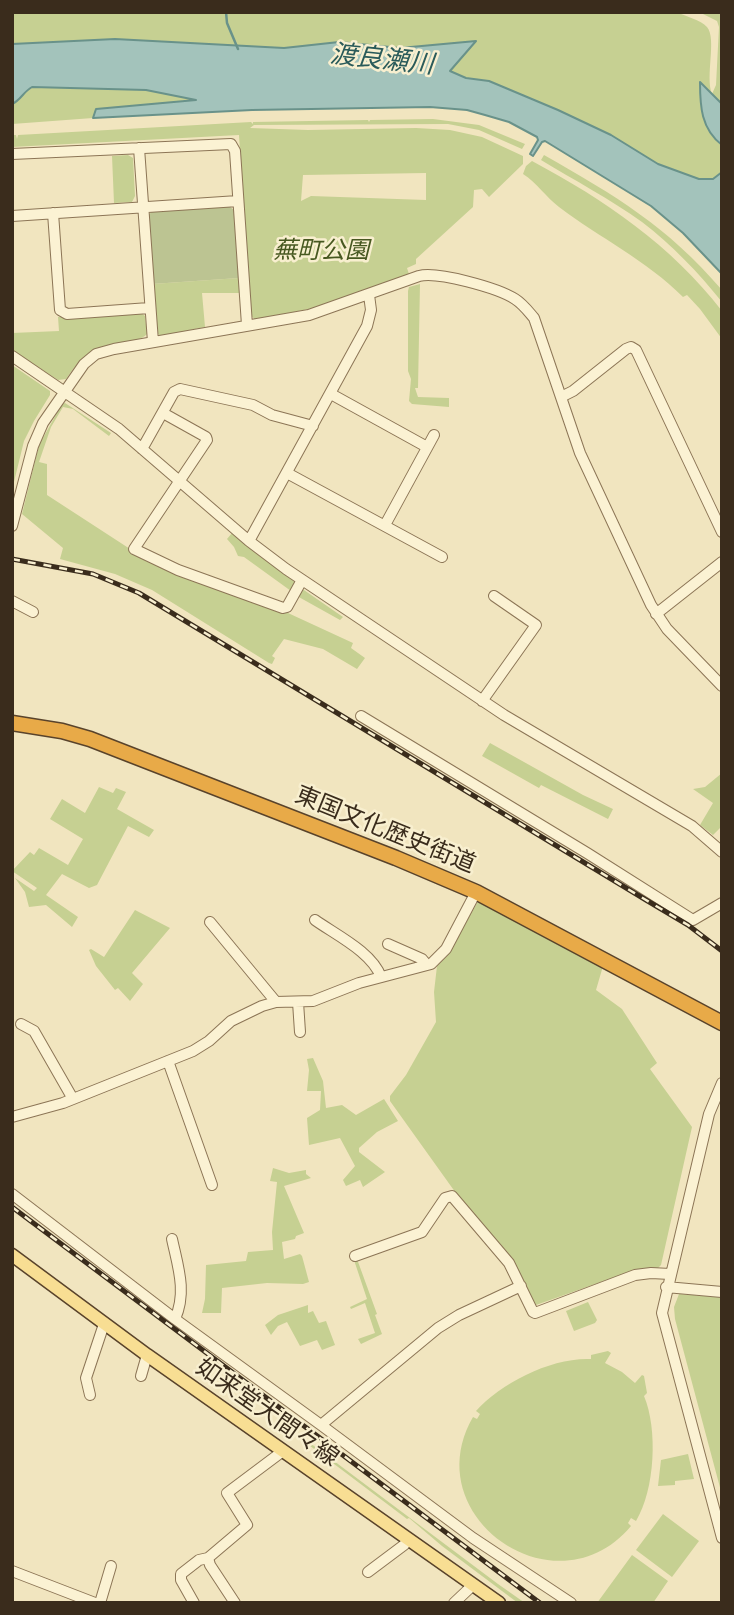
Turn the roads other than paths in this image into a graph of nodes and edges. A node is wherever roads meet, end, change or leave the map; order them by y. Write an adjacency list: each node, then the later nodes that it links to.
1 (139, 148): 2 (street); 3 (street); 4 (street)
2 (12, 154)
3 (238, 201): 4 (street); 9 (street)
4 (143, 207): 5 (street); 8 (street)
5 (53, 213): 6 (street); 8 (street)
6 (12, 216)
7 (369, 295): 9 (street); 13 (street); 14 (street)
8 (149, 308): 10 (street)
9 (247, 326): 10 (street)
10 (153, 342): 12 (street)
11 (12, 356): 12 (street)
12 (64, 390): 19 (street); 22 (street)
13 (331, 394): 16 (street); 18 (street)
14 (561, 397): 25 (street); 33 (street)
15 (163, 413): 16 (street); 19 (street); 21 (street)
16 (313, 426): 20 (street)
17 (434, 436): 18 (street)
18 (427, 447): 23 (street)
19 (142, 449): 21 (street)
20 (287, 473): 23 (street); 26 (street)
21 (180, 480): 26 (street); 29 (street)
22 (17, 498): 24 (street)
23 (385, 525): 27 (street)
24 (12, 526)
25 (722, 531)
26 (249, 541): 29 (street)
27 (442, 556)
28 (722, 562): 33 (street)
29 (302, 580): 35 (street)
30 (494, 596): 35 (street)
31 (12, 601): 32 (street)
32 (33, 612)
33 (656, 614): 34 (street)
34 (722, 686)
35 (482, 701): 38 (street)
36 (361, 716): 40 (street)
37 (12, 723): 39 (highway, 東国文化歴史街道)
38 (722, 852)
39 (476, 892): 44 (street); 48 (highway, 東国文化歴史街道)
40 (722, 903)
41 (315, 920): 45 (street)
42 (210, 922): 46 (street)
43 (388, 944): 44 (street)
44 (427, 965): 45 (street)
45 (381, 977): 47 (street)
46 (276, 1002): 47 (street); 51 (street)
47 (298, 1002): 50 (street)
48 (722, 1023)
49 (21, 1024): 53 (street)
50 (300, 1032)
51 (168, 1061): 53 (street); 55 (street)
52 (722, 1083): 60 (street)
53 (73, 1099): 54 (street)
54 (12, 1116)
55 (212, 1185)
56 (12, 1194): 64 (street)
57 (172, 1239): 64 (street)
58 (12, 1255): 65 (main road, 如来堂大間々線)
59 (355, 1256): 61 (street)
60 (670, 1274): 61 (street); 62 (street)
61 (521, 1286): 69 (street)
62 (666, 1287): 63 (street); 71 (street)
63 (722, 1292)
64 (175, 1319): 69 (street)
65 (104, 1324): 66 (main road, 如来堂大間々線); 68 (street)
66 (147, 1355): 67 (street); 70 (main road, 如来堂大間々線)
67 (141, 1376)
68 (90, 1395)
69 (321, 1424): 83 (street)
70 (283, 1451): 72 (main road, 如来堂大間々線); 73 (street)
71 (722, 1538)
72 (409, 1539): 76 (street); 77 (main road, 如来堂大間々線)
73 (208, 1558): 79 (street); 80 (street)
74 (111, 1566): 78 (street)
75 (12, 1571): 78 (street)
76 (368, 1572)
77 (473, 1585): 81 (street); 82 (main road, 如来堂大間々線)
78 (96, 1603)
79 (194, 1603)
80 (235, 1603)
81 (454, 1603)
82 (499, 1603)
83 (571, 1603)

